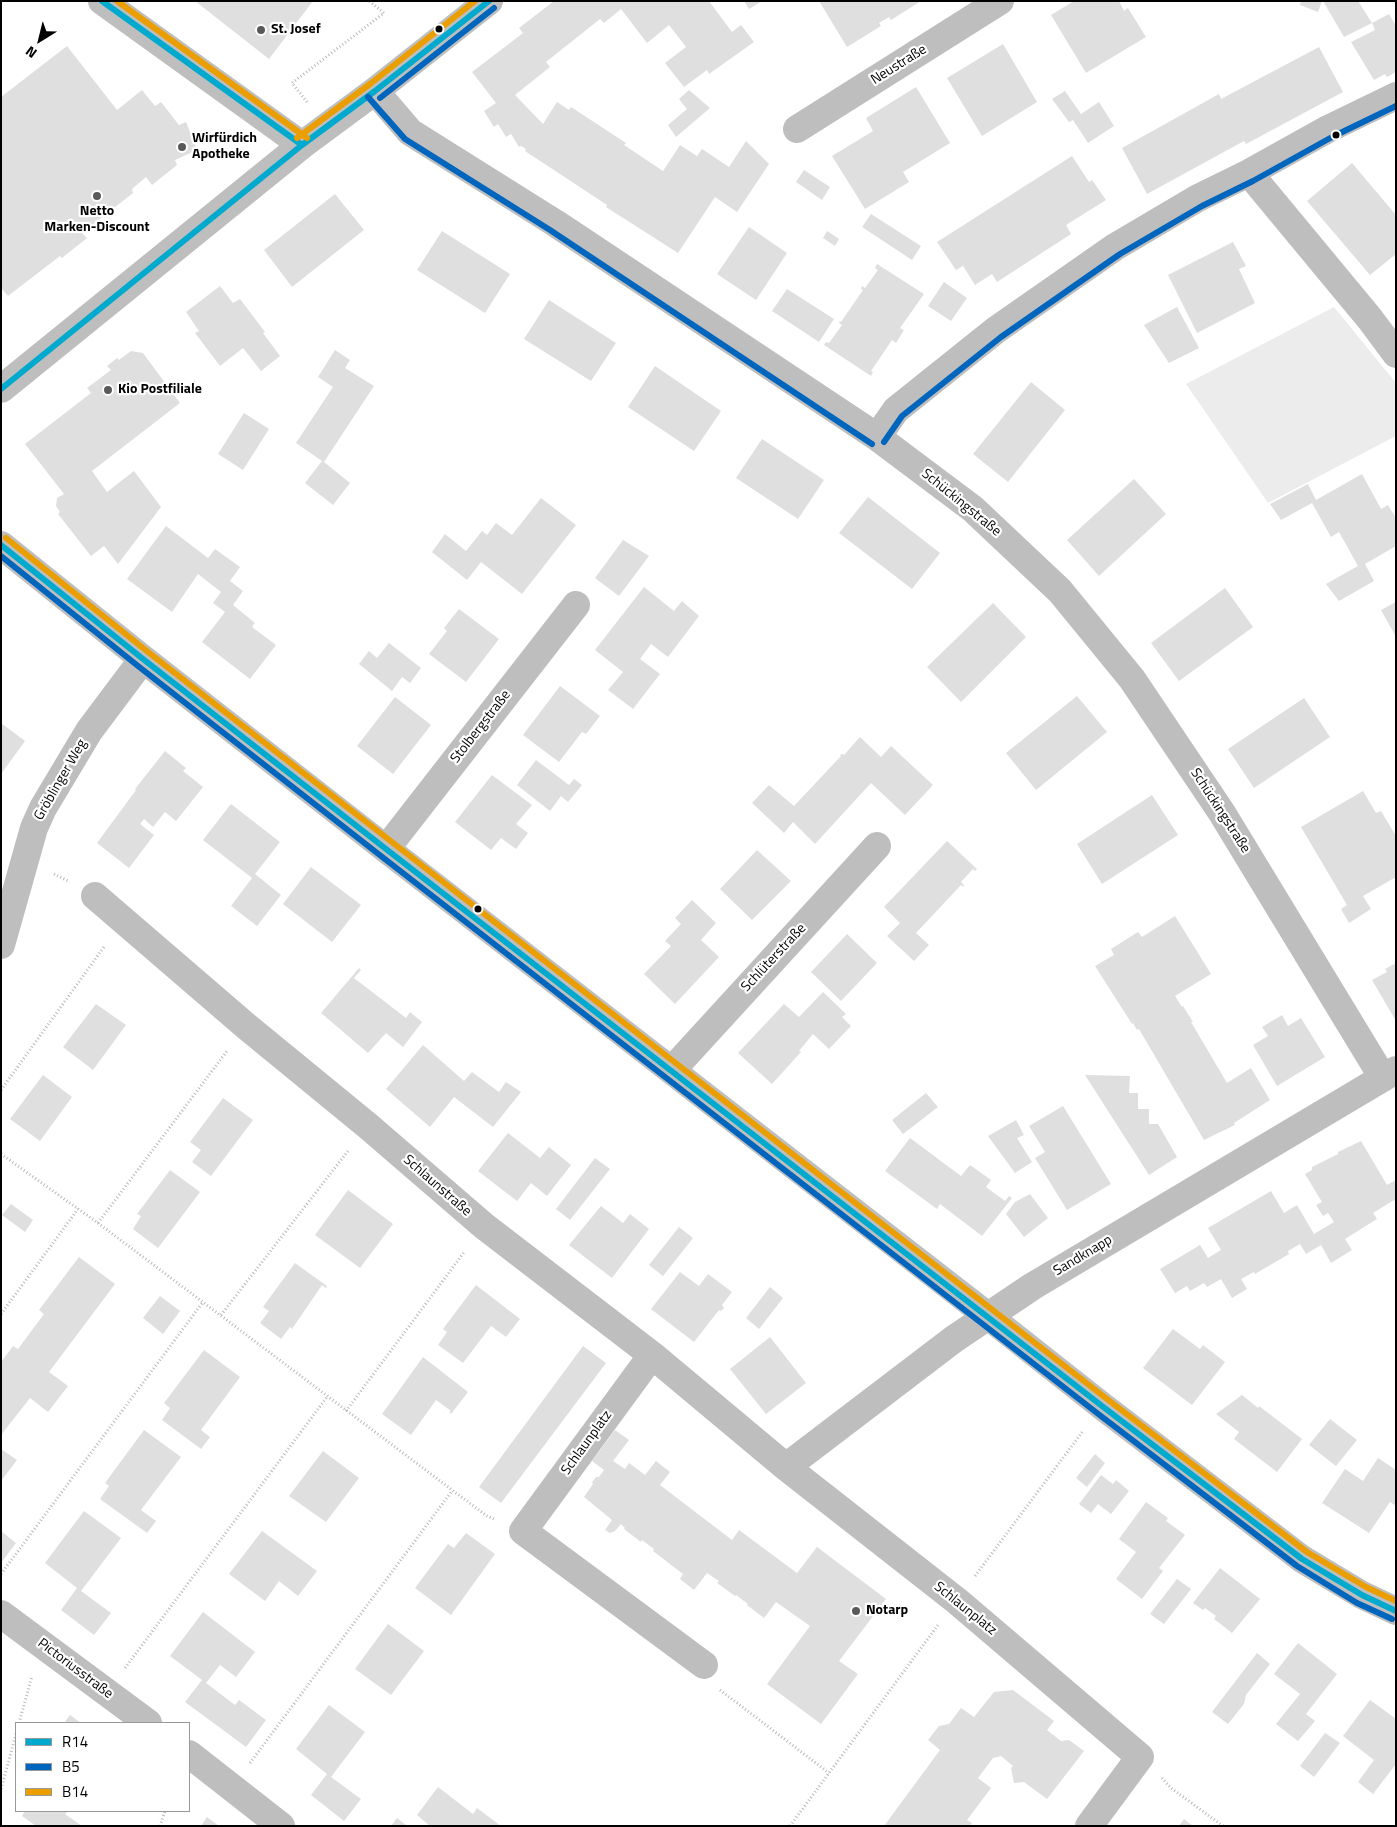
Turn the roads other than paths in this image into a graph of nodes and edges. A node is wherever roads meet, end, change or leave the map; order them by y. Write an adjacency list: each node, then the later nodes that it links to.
1 (102, 1): 7 (street)
2 (489, 1): 4 (street)
3 (1000, 1): 6 (street, Neustraße)
4 (376, 91): 7 (street); 11 (street, Schückingstraße)
5 (1396, 96): 8 (street)
6 (797, 129)
7 (302, 145): 10 (street)
8 (1249, 173): 9 (street); 11 (street)
9 (1396, 354)
10 (1, 389)
11 (877, 437): 20 (street, Schückingstraße)
12 (1, 545): 14 (street)
13 (576, 605): 16 (street, Stolbergstraße)
14 (142, 659): 16 (street); 18 (street, Gröblinger Weg)
15 (877, 846): 19 (street, Schlüterstraße)
16 (386, 849): 19 (street)
17 (95, 896): 22 (street, Schlaunstraße)
18 (1, 945)
19 (672, 1070): 21 (street)
20 (1389, 1074): 21 (street, Sandknapp)
21 (988, 1316): 23 (street, Sandknapp); 24 (street)
22 (652, 1356): 23 (street, Schlaunstraße); 26 (street, Schlaunplatz)
23 (786, 1467): 30 (street, Schlaunplatz)
24 (1396, 1611)
25 (1, 1614): 27 (street, Pictoriusstraße)
26 (704, 1665)
27 (147, 1722)
28 (190, 1755): 29 (street)
29 (281, 1826)
30 (1089, 1826)

